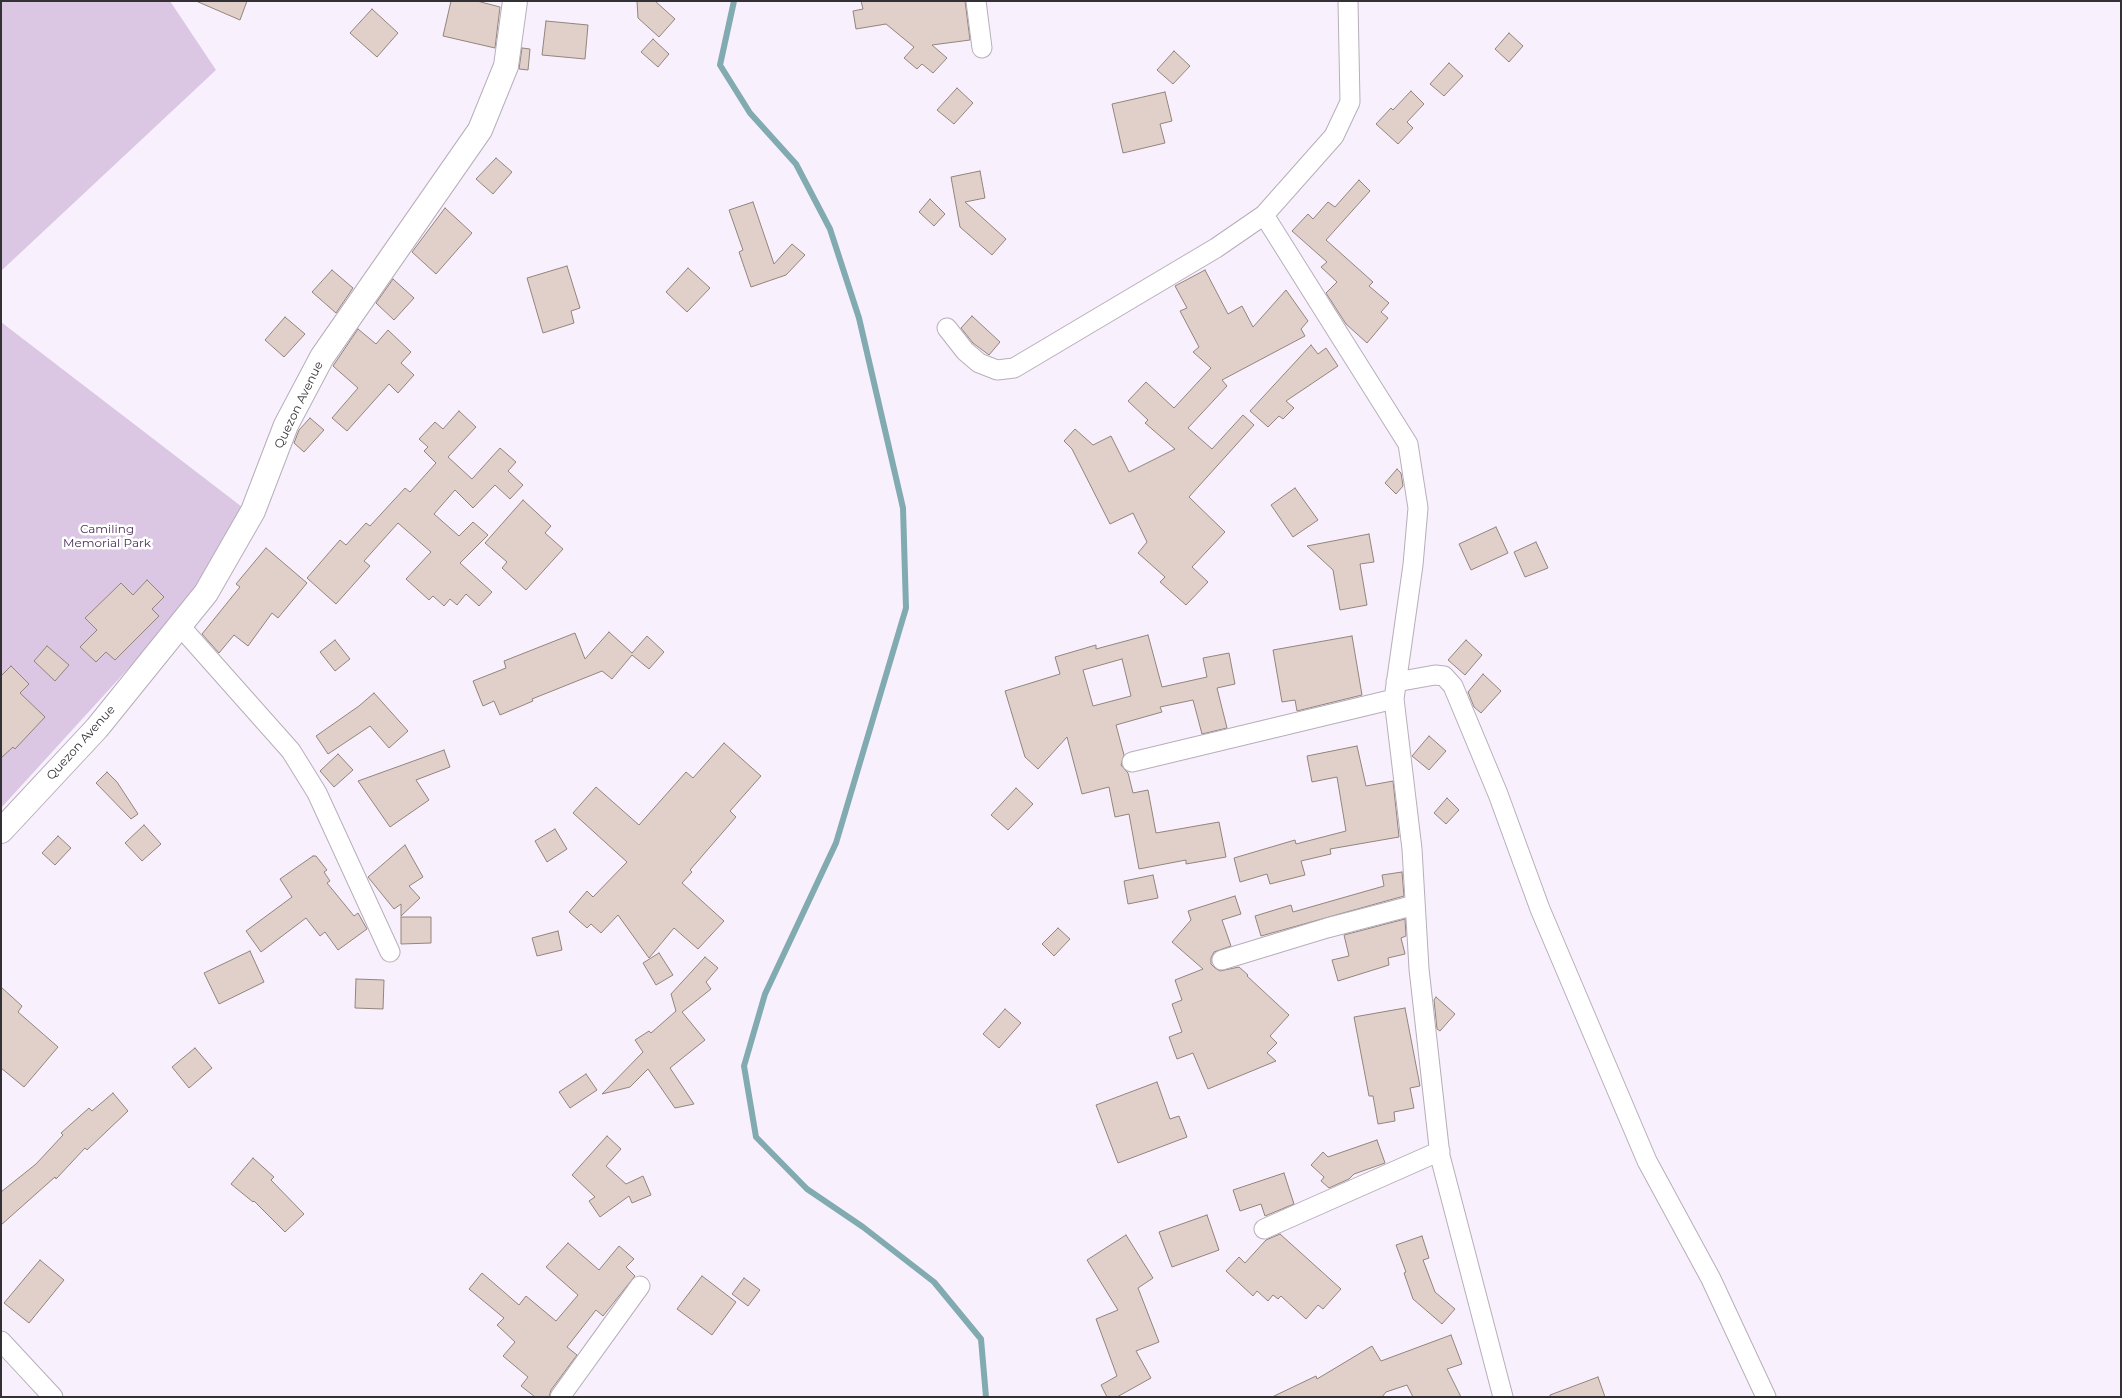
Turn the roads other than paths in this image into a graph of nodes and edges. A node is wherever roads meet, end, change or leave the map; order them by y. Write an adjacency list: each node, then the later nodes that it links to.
1 (515, 1): 7 (street, Quezon Avenue)
2 (976, 1): 4 (street)
3 (1348, 1): 5 (street)
4 (982, 48)
5 (1264, 215): 6 (street); 8 (street)
6 (947, 328)
7 (180, 626): 10 (street, Quezon Avenue); 12 (street)
8 (1395, 691): 9 (street); 11 (street); 21 (street)
9 (1132, 762)
10 (1, 831)
11 (1416, 905): 13 (street); 14 (street)
12 (390, 952)
13 (1222, 960)
14 (1440, 1151): 15 (street); 20 (street)
15 (1264, 1229)
16 (640, 1286): 19 (street)
17 (1, 1341): 18 (street)
18 (54, 1397)
19 (560, 1397)
20 (1503, 1397)
21 (1766, 1397)

